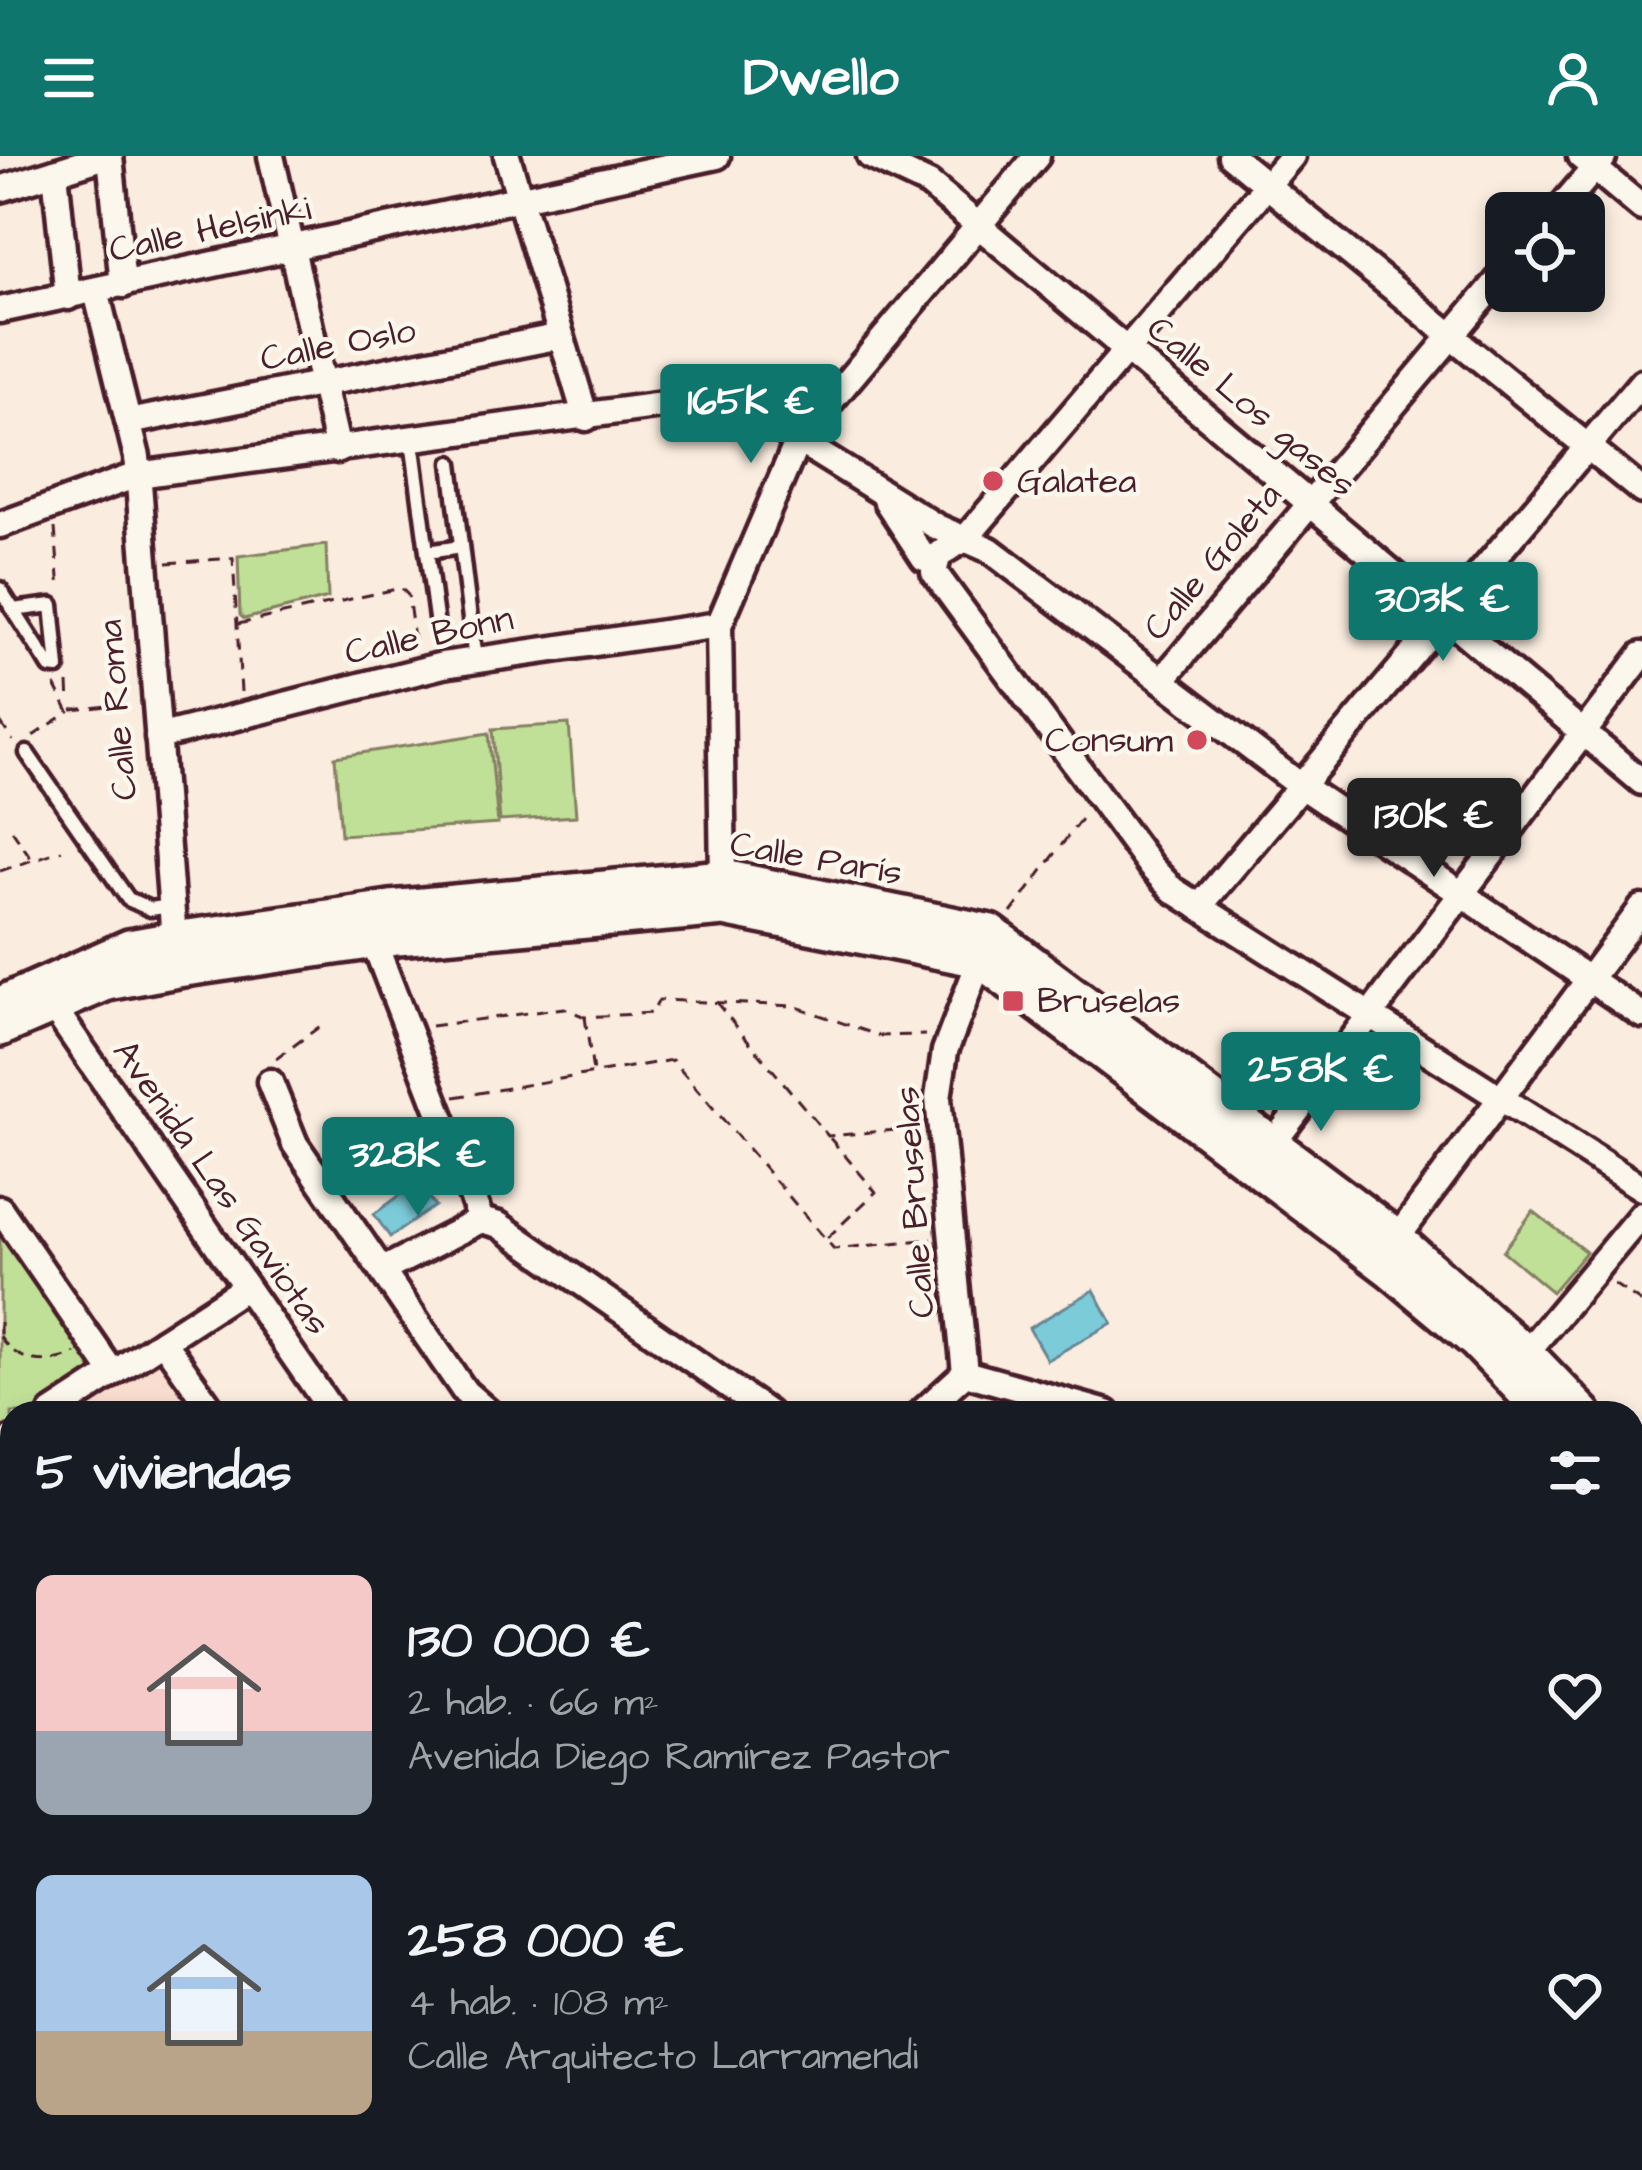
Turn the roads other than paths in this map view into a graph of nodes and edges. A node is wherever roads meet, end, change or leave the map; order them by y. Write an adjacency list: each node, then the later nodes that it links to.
1 (108, 156): 10 (street); 18 (street)
2 (271, 156): 17 (street)
3 (507, 156): 14 (street)
4 (717, 156): 14 (street, Calle Helsinki)
5 (870, 156): 16 (street)
6 (1036, 156): 16 (street)
7 (1231, 156): 11 (street)
8 (1292, 156): 11 (street)
9 (1593, 160): 13 (street); 15 (street)
10 (71, 164): 12 (street); 20 (street)
11 (1267, 186): 24 (street); 25 (street)
12 (0, 189)
13 (1571, 192)
14 (520, 200): 17 (street, Calle Helsinki); 23 (street)
15 (1642, 208)
16 (978, 225): 25 (street, Calle Los gases); 30 (street)
17 (292, 249): 18 (street, Calle Helsinki); 27 (street)
18 (123, 285): 19 (street, Calle Helsinki)
19 (97, 291): 20 (street, Calle Helsinki); 29 (street, Calle Roma)
20 (68, 296): 22 (street, Calle Helsinki)
21 (1485, 296): 24 (street, Calle Goleta)
22 (0, 310)
23 (561, 336): 27 (street, Calle Oslo); 28 (street)
24 (1451, 336): 32 (street); 38 (street, Calle Goleta)
25 (1127, 350): 38 (street, Calle Los gases); 40 (street)
26 (1642, 382): 32 (street)
27 (323, 385): 29 (street, Calle Oslo); 33 (street)
28 (586, 418): 30 (street); 31 (street)
29 (128, 422): 35 (street, Calle Roma)
30 (798, 440): 36 (street); 47 (street)
31 (412, 441): 33 (street); 42 (lane)
32 (1588, 446): 37 (street); 46 (street)
33 (338, 450): 35 (street)
34 (451, 463): 41 (lane)
35 (137, 475): 39 (street); 53 (street, Calle Roma)
36 (880, 490): 40 (street); 43 (street)
37 (1642, 491)
38 (1309, 503): 46 (street, Calle Los gases); 51 (street, Calle Goleta)
39 (0, 525)
40 (965, 539): 43 (street); 51 (street)
41 (461, 547): 42 (lane); 50 (lane)
42 (428, 552): 48 (lane)
43 (935, 559): 59 (street)
44 (0, 589): 45 (lane)
45 (14, 610): 45 (lane)
46 (1444, 616): 52 (street, Calle Los gases); 56 (street)
47 (719, 626): 50 (street, Calle Bonn); 57 (street)
48 (438, 633)
49 (1642, 655): 52 (street)
50 (475, 660): 53 (street, Calle Bonn)
51 (1162, 680): 56 (street)
52 (1582, 731): 55 (street, Calle Los gases); 58 (street)
53 (158, 736): 62 (street, Calle Roma)
54 (27, 753): 62 (lane)
55 (1642, 782)
56 (1301, 786): 58 (street); 59 (street)
57 (723, 893): 61 (main road, Calle París); 63 (main road, Calle París)
58 (1460, 896): 64 (street); 67 (street)
59 (1198, 908): 67 (street)
60 (1642, 908): 64 (street)
61 (375, 933): 62 (main road, Calle París); 76 (street)
62 (174, 938): 65 (main road, Calle París)
63 (996, 940): 72 (main road, Calle París); 77 (main road, Calle París); 83 (street, Calle Bruselas)
64 (1588, 980): 68 (street); 71 (street)
65 (45, 994): 66 (main road, Calle París); 69 (main road, Calle París); 79 (street, Avenida Las Gaviotas)
66 (0, 1004)
67 (1369, 1015): 71 (street); 72 (street)
68 (1642, 1015)
69 (0, 1029)
70 (270, 1082): 78 (street)
71 (1500, 1098): 73 (street); 77 (street)
72 (1274, 1142): 77 (main road, Calle París)
73 (1642, 1188)
74 (0, 1209): 82 (street)
75 (1642, 1214): 81 (street)
76 (481, 1220): 78 (street); 88 (street)
77 (1390, 1248): 81 (main road, Calle París); 91 (main road, Calle París)
78 (382, 1270): 87 (street)
79 (246, 1287): 80 (street); 86 (street, Avenida Las Gaviotas)
80 (163, 1341): 82 (street); 85 (street)
81 (1526, 1353): 92 (main road, Calle París)
82 (113, 1373): 84 (street)
83 (964, 1373): 89 (street); 90 (street)
84 (70, 1401)
85 (206, 1401)
86 (325, 1401)
87 (475, 1401)
88 (751, 1401)
89 (934, 1401)
90 (1064, 1401)
91 (1533, 1401)
92 (1572, 1401)

